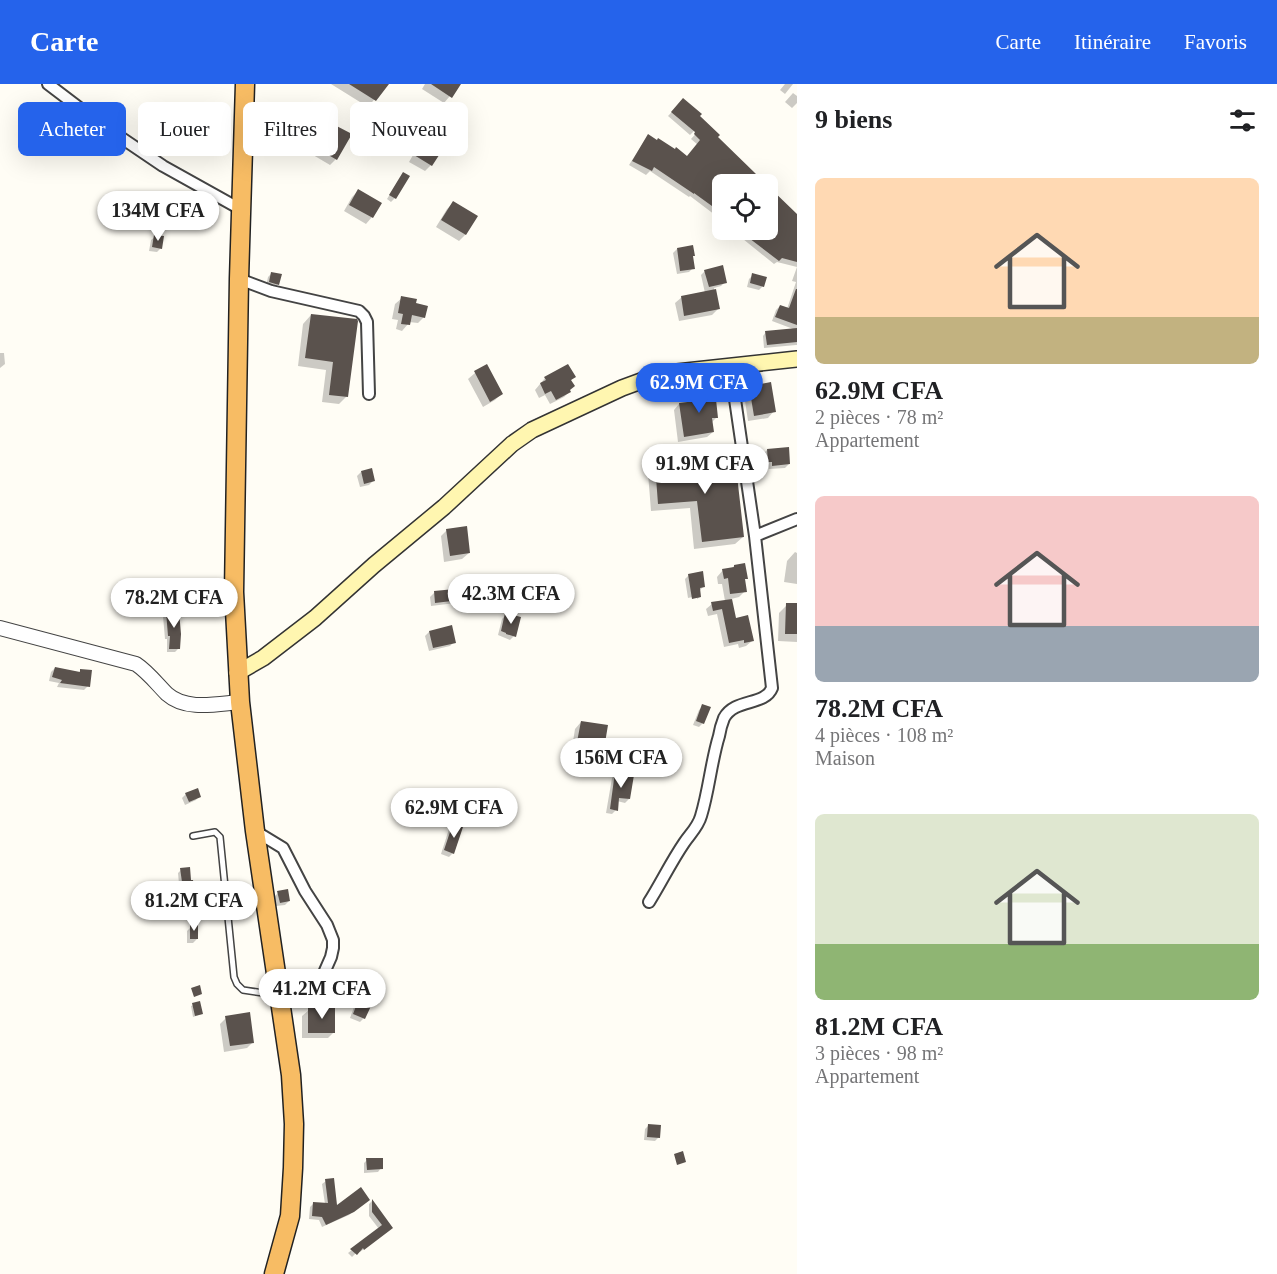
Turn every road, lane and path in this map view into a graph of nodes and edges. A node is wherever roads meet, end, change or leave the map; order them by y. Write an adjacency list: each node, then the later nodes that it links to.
1 (48, 84): 3 (street)
2 (245, 84): 3 (highway)
3 (242, 210): 4 (highway)
4 (239, 279): 7 (street); 11 (highway)
5 (797, 358): 6 (main road)
6 (730, 365): 9 (street); 11 (main road)
7 (369, 394)
8 (797, 519): 9 (street)
9 (755, 536): 15 (street)
10 (0, 628): 12 (street)
11 (237, 673): 12 (highway)
12 (240, 702): 13 (highway)
13 (255, 831): 16 (street); 17 (highway)
14 (193, 836): 17 (lane)
15 (650, 902)
16 (320, 982)
17 (278, 995): 18 (highway)
18 (274, 1274)

